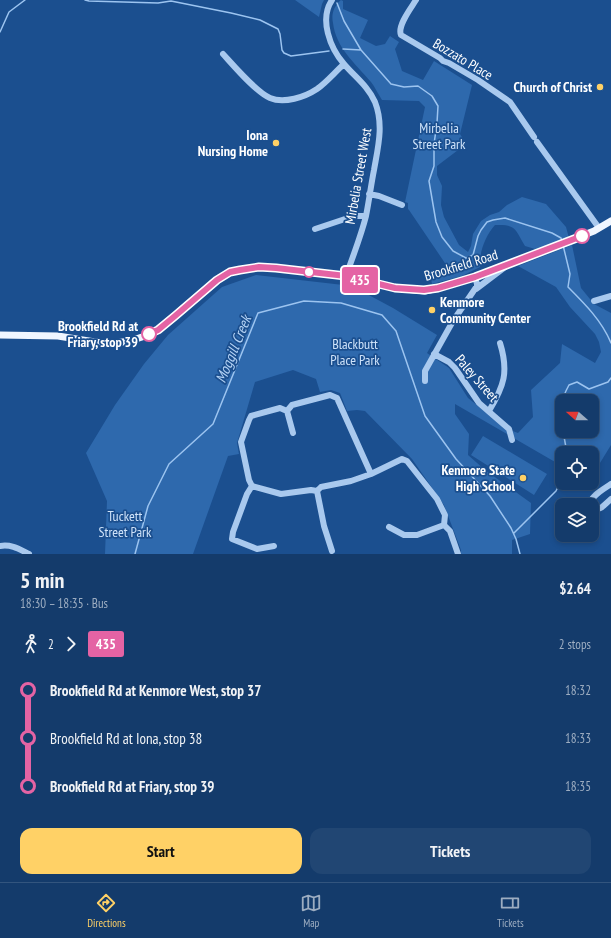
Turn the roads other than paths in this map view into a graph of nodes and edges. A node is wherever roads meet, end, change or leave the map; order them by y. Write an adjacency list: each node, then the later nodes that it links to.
1 (332, 0): 4 (street, Mirbelia Street West)
2 (416, 0): 9 (street, Bozzato Place)
3 (223, 54): 4 (street)
4 (344, 64): 5 (street, Mirbelia Street West)
5 (369, 194): 6 (street); 7 (street, Mirbelia Street West)
6 (402, 205)
7 (366, 216): 10 (street); 12 (street, Mirbelia Street West)
8 (611, 221): 9 (main road, Brookfield Road)
9 (600, 228): 11 (main road, Brookfield Road)
10 (315, 229)
11 (510, 263): 13 (main road, Brookfield Road); 14 (street)
12 (346, 276): 13 (main road, Brookfield Road); 17 (main road, Brookfield Road)
13 (475, 277): 14 (street)
14 (475, 289): 19 (street)
15 (611, 296): 16 (street)
16 (594, 301)
17 (0, 335)
18 (500, 343): 22 (street)
19 (434, 354): 20 (street); 22 (street, Paley Street)
20 (425, 381)
21 (287, 410): 23 (street); 25 (street); 27 (street)
22 (489, 411): 24 (street, Paley Street)
23 (293, 433)
24 (512, 440)
25 (371, 474): 28 (street); 32 (street)
26 (611, 484): 29 (street)
27 (252, 486): 28 (street); 35 (street)
28 (317, 491): 36 (street)
29 (592, 498)
30 (611, 499): 31 (street)
31 (599, 509)
32 (444, 525): 33 (street); 38 (street)
33 (389, 527)
34 (0, 546): 37 (street)
35 (274, 546)
36 (332, 551)
37 (29, 554)
38 (458, 554)

